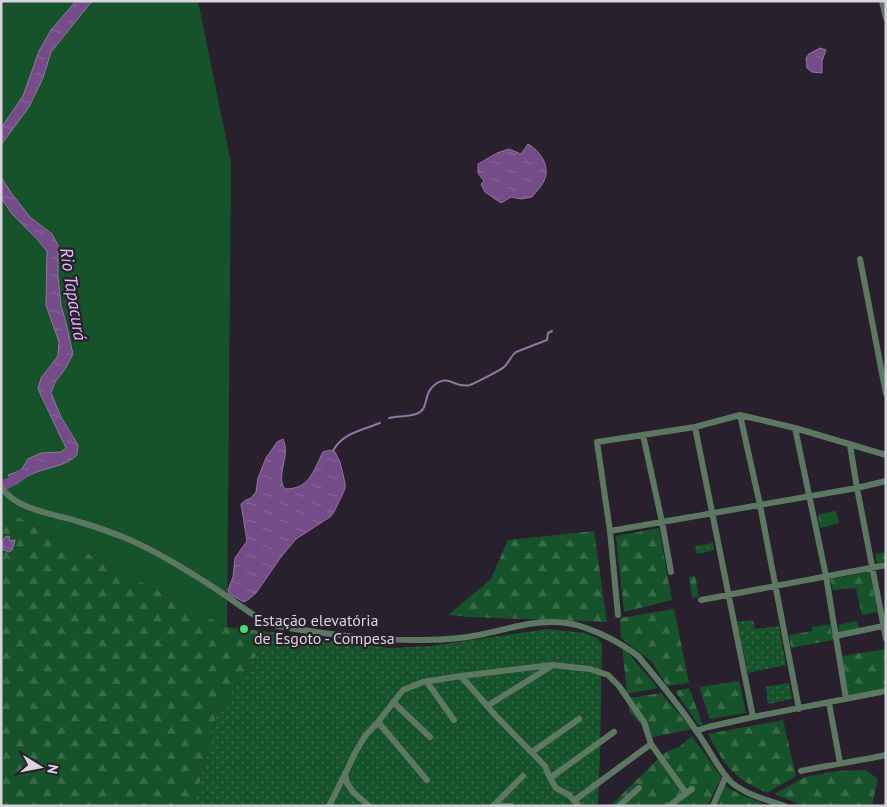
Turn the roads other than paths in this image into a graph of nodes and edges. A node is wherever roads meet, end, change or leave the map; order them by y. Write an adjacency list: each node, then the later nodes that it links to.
1 (882, 1): 2 (street)
2 (886, 18)
3 (860, 259): 4 (street)
4 (883, 368): 5 (street)
5 (886, 394)
6 (740, 415): 7 (street); 8 (street); 16 (street)
7 (695, 427): 9 (street); 17 (street)
8 (795, 428): 10 (street); 15 (street)
9 (643, 435): 18 (street); 19 (street)
10 (850, 445): 11 (street); 13 (street)
11 (886, 455)
12 (886, 481): 13 (street)
13 (857, 488): 15 (street); 21 (street)
14 (2, 489): 44 (street)
15 (809, 496): 16 (street); 23 (street)
16 (760, 505): 17 (street); 24 (street)
17 (713, 513): 18 (street); 25 (street)
18 (662, 522): 19 (street); 22 (street)
19 (610, 531): 27 (street)
20 (886, 565): 21 (street)
21 (873, 568): 23 (street); 28 (street)
22 (671, 572)
23 (826, 576): 24 (street); 29 (street)
24 (775, 585): 25 (street); 39 (street)
25 (728, 595): 26 (street); 40 (street)
26 (701, 600)
27 (618, 615)
28 (883, 626): 29 (street); 30 (street)
29 (835, 636): 35 (street)
30 (886, 639)
31 (552, 665): 32 (street); 38 (street); 47 (street)
32 (461, 676): 33 (street); 38 (street)
33 (427, 682): 36 (street); 42 (street)
34 (886, 691): 35 (street)
35 (846, 699): 37 (street)
36 (393, 702): 43 (street); 46 (street)
37 (829, 703): 39 (street); 50 (street)
38 (487, 706): 48 (street)
39 (799, 709): 40 (street)
40 (753, 717): 44 (street)
41 (579, 719): 48 (street)
42 (454, 720)
43 (378, 722): 52 (street); 56 (street)
44 (696, 731): 54 (street)
45 (614, 732): 55 (street)
46 (430, 737)
47 (651, 744): 58 (street); 65 (street)
48 (532, 752): 55 (street)
49 (886, 755): 50 (street)
50 (840, 763): 51 (street)
51 (801, 771)
52 (345, 774): 59 (street); 60 (street)
53 (523, 776): 61 (street)
54 (726, 776): 66 (street); 67 (street)
55 (550, 778): 58 (street)
56 (428, 780)
57 (639, 788): 64 (street)
58 (577, 803)
59 (329, 806)
60 (369, 806)
61 (493, 806)
62 (500, 806): 63 (street)
63 (511, 806)
64 (619, 806)
65 (669, 806)
66 (712, 806)
67 (785, 806)

